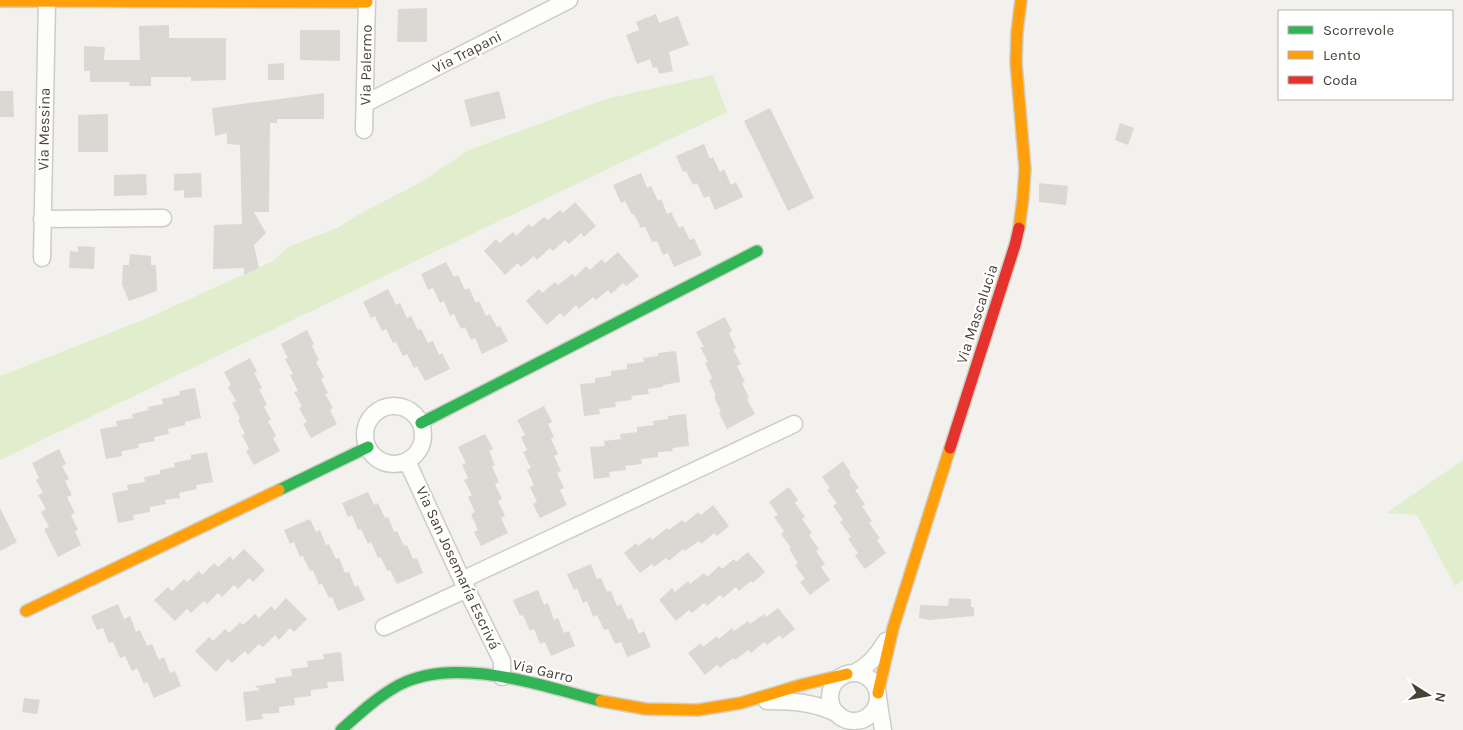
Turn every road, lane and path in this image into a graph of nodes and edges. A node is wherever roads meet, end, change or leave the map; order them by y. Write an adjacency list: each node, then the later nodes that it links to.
1 (47, 0): 4 (street); 5 (street); 9 (street, Via Messina)
2 (569, 0): 6 (street, Via Trapani)
3 (1021, 0): 19 (street, Via Mascalucia)
4 (0, 1)
5 (367, 1): 6 (street, Via Palermo)
6 (366, 103): 7 (street, Via Palermo)
7 (364, 130)
8 (163, 218): 9 (street)
9 (42, 219): 11 (street, Via Messina)
10 (757, 251): 12 (street)
11 (42, 258)
12 (421, 423): 14 (street); 15 (street)
13 (794, 424): 16 (street)
14 (368, 447): 15 (street); 17 (street)
15 (407, 461): 16 (street, Via San Josemaría Escrivá)
16 (464, 585): 18 (street); 21 (street, Via San Josemaría Escrivá)
17 (26, 611)
18 (384, 627)
19 (893, 628): 20 (street); 22 (street, Via Mascalucia)
20 (850, 674): 22 (street); 23 (street, Via Garro); 24 (street)
21 (502, 677): 23 (street, Via Garro); 25 (street, Via Garro)
22 (878, 695): 24 (street); 27 (street)
23 (752, 700): 24 (street)
24 (841, 716): 26 (street)
25 (341, 730)
26 (856, 730)
27 (883, 730)

